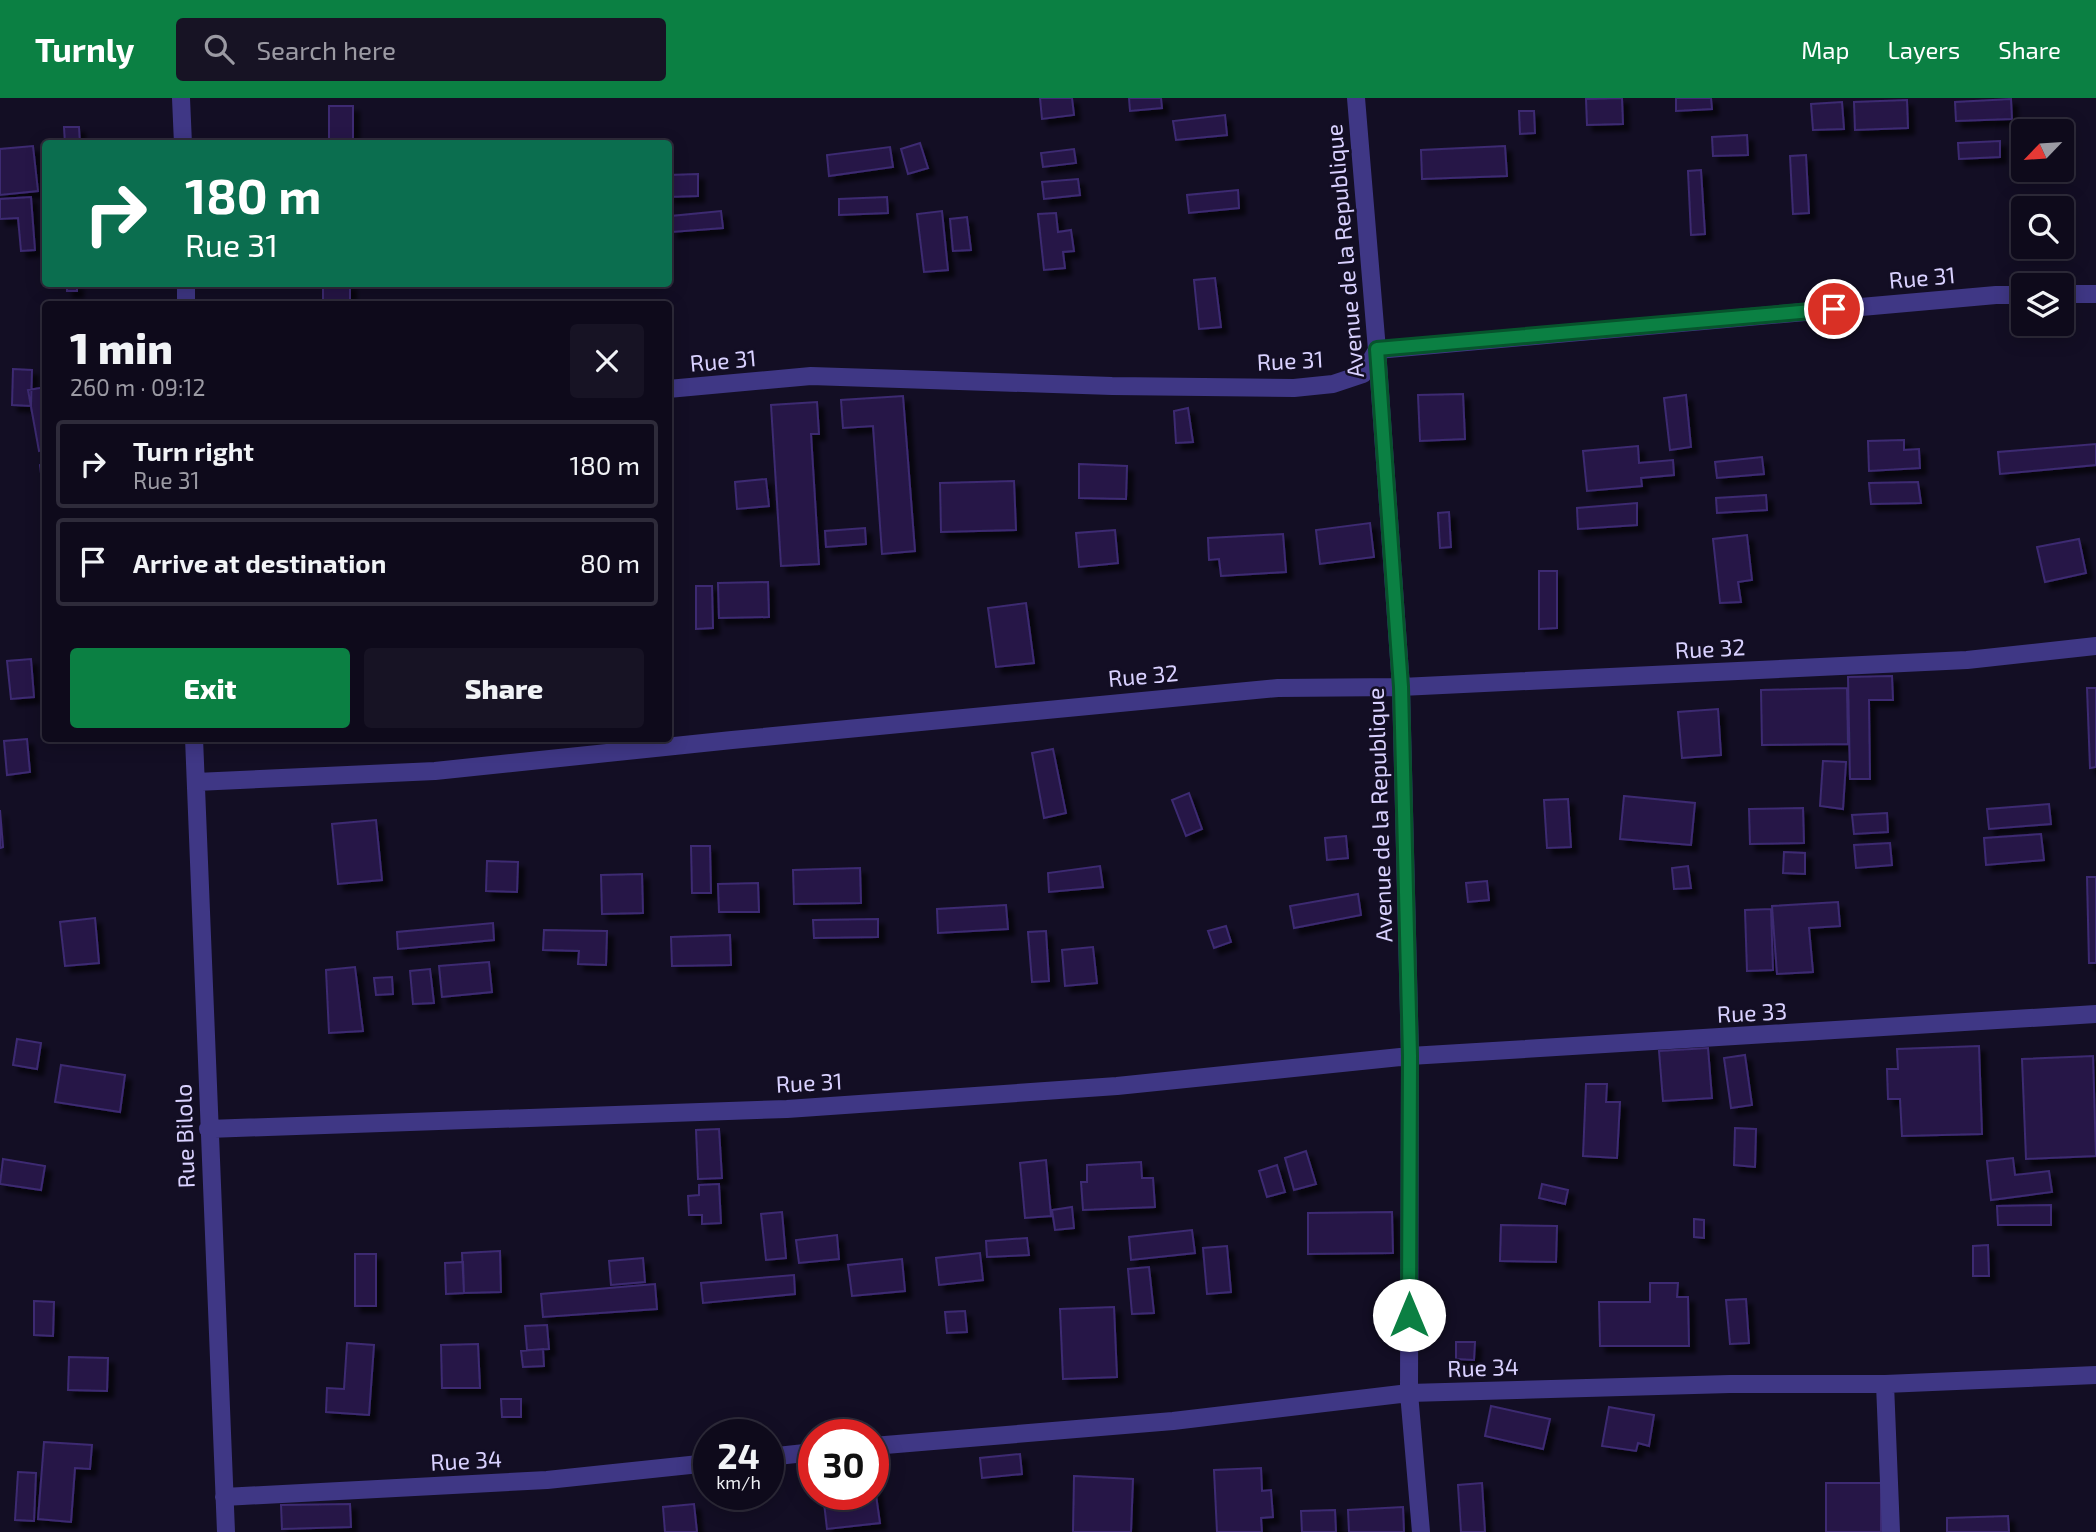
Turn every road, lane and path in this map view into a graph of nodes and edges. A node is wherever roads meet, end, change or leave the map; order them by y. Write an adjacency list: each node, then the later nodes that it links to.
1 (181, 98): 3 (street)
2 (1356, 98): 7 (street, Avenue de la Republique)
3 (183, 140)
4 (2074, 294): 5 (street)
5 (2096, 294)
6 (2011, 296): 7 (street, Rue 31)
7 (1377, 349): 8 (street, Rue 31); 10 (street, Avenue de la Republique)
8 (672, 389)
9 (2096, 646): 10 (street, Rue 32)
10 (1401, 687): 12 (street, Rue 32); 14 (street, Avenue de la Republique)
11 (194, 742): 12 (street, Rue Bilolo)
12 (196, 782): 15 (street, Rue Bilolo)
13 (2096, 1014): 14 (street, Rue 33)
14 (1410, 1056): 15 (street, Rue 31); 18 (street, Avenue de la Republique)
15 (208, 1129): 21 (street, Rue Bilolo)
16 (2096, 1375): 17 (street, Rue 34)
17 (1885, 1384): 18 (street, Rue 34); 24 (street)
18 (1409, 1393): 19 (street, Rue 34); 23 (street, Avenue de la Republique)
19 (889, 1445)
20 (693, 1465): 21 (street, Rue 34)
21 (224, 1497): 22 (street, Rue Bilolo)
22 (226, 1532)
23 (1421, 1532)
24 (1891, 1532)

